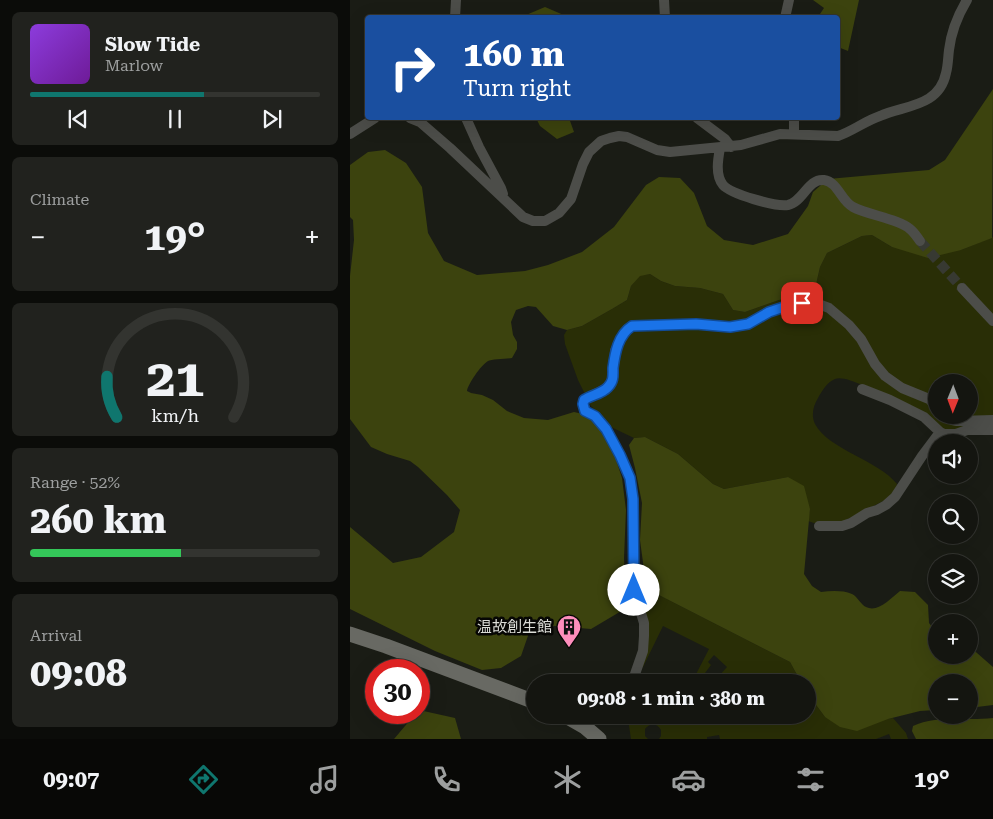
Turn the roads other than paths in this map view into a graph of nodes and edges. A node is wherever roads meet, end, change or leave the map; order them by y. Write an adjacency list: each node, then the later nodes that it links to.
1 (456, 0): 5 (street)
2 (664, 0): 6 (street)
3 (788, 0): 7 (street)
4 (968, 0): 14 (street)
5 (455, 15)
6 (665, 15)
7 (786, 15)
8 (372, 120): 13 (street)
9 (415, 120): 17 (street)
10 (467, 120): 17 (street)
11 (700, 120): 15 (street)
12 (794, 120): 14 (street)
13 (350, 134)
14 (794, 134): 15 (street)
15 (731, 147): 16 (street)
16 (720, 148): 17 (street); 18 (street)
17 (503, 198)
18 (920, 240)
19 (962, 288): 20 (street)
20 (993, 321)
21 (862, 389): 26 (street)
22 (928, 399): 29 (street)
23 (978, 420): 24 (street)
24 (993, 420)
25 (993, 430): 26 (street)
26 (940, 432): 27 (street)
27 (819, 526)
28 (350, 634): 30 (street)
29 (635, 674)
30 (526, 699)
31 (580, 724): 32 (street)
32 (599, 739)

